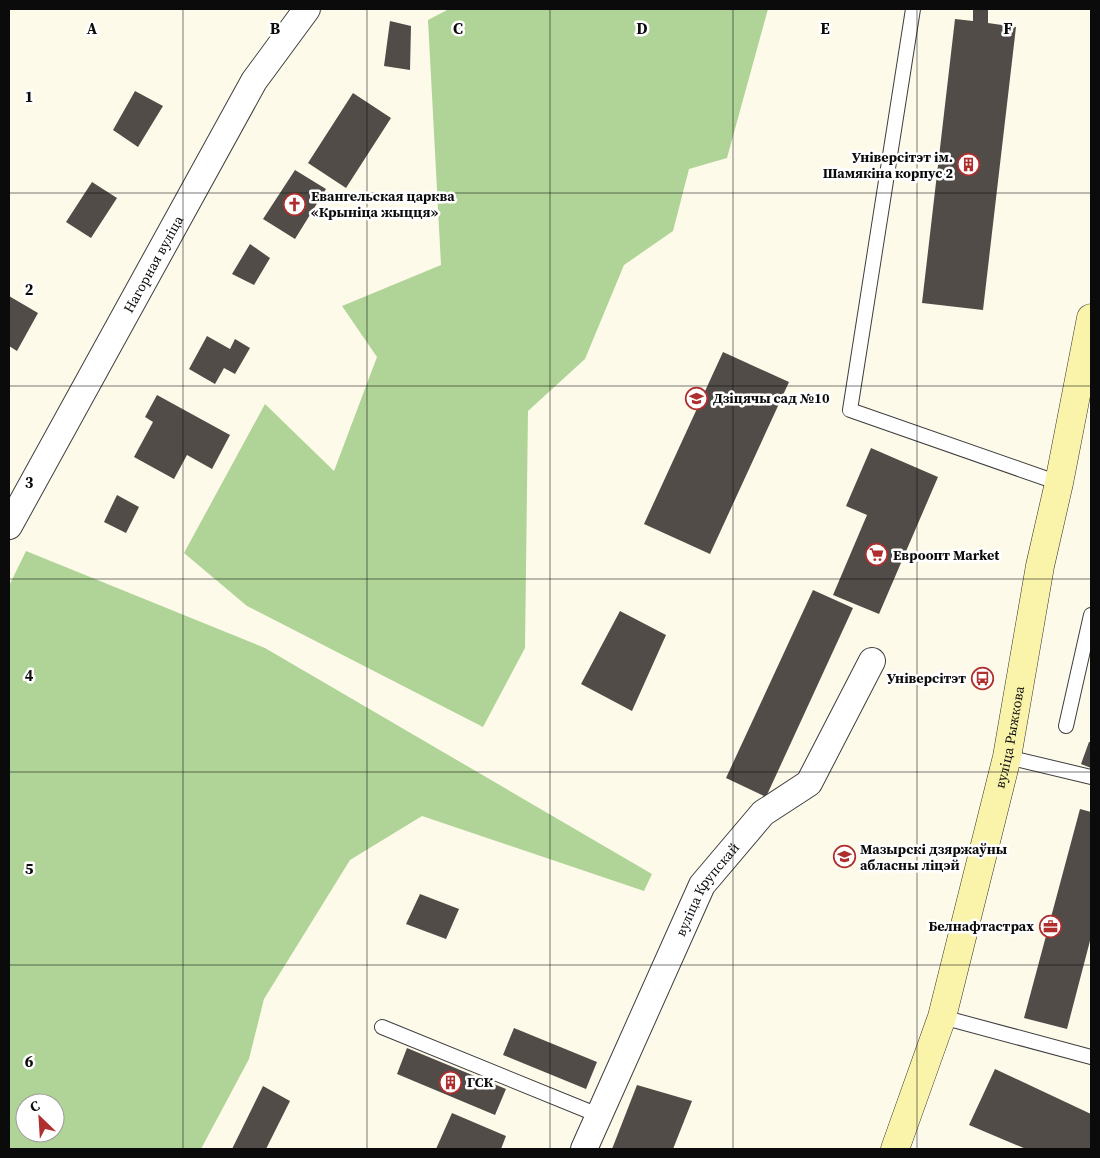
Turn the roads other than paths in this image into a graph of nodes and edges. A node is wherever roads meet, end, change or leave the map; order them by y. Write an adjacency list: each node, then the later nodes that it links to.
1 (307, 9): 5 (street, Нагорная вуліца)
2 (913, 9): 4 (lane)
3 (1091, 318): 4 (main road, вуліца Рыжкова)
4 (1058, 483): 9 (main road, вуліца Рыжкова)
5 (9, 526)
6 (1091, 615): 8 (lane)
7 (872, 661): 14 (street, вуліца Крупскай)
8 (1066, 726)
9 (1007, 757): 10 (lane); 11 (main road, вуліца Рыжкова)
10 (1091, 777)
11 (942, 1017): 13 (lane); 16 (main road, вуліца Рыжкова)
12 (382, 1027): 14 (lane)
13 (1091, 1057)
14 (598, 1115): 15 (street, вуліца Крупскай)
15 (584, 1149)
16 (895, 1149)

